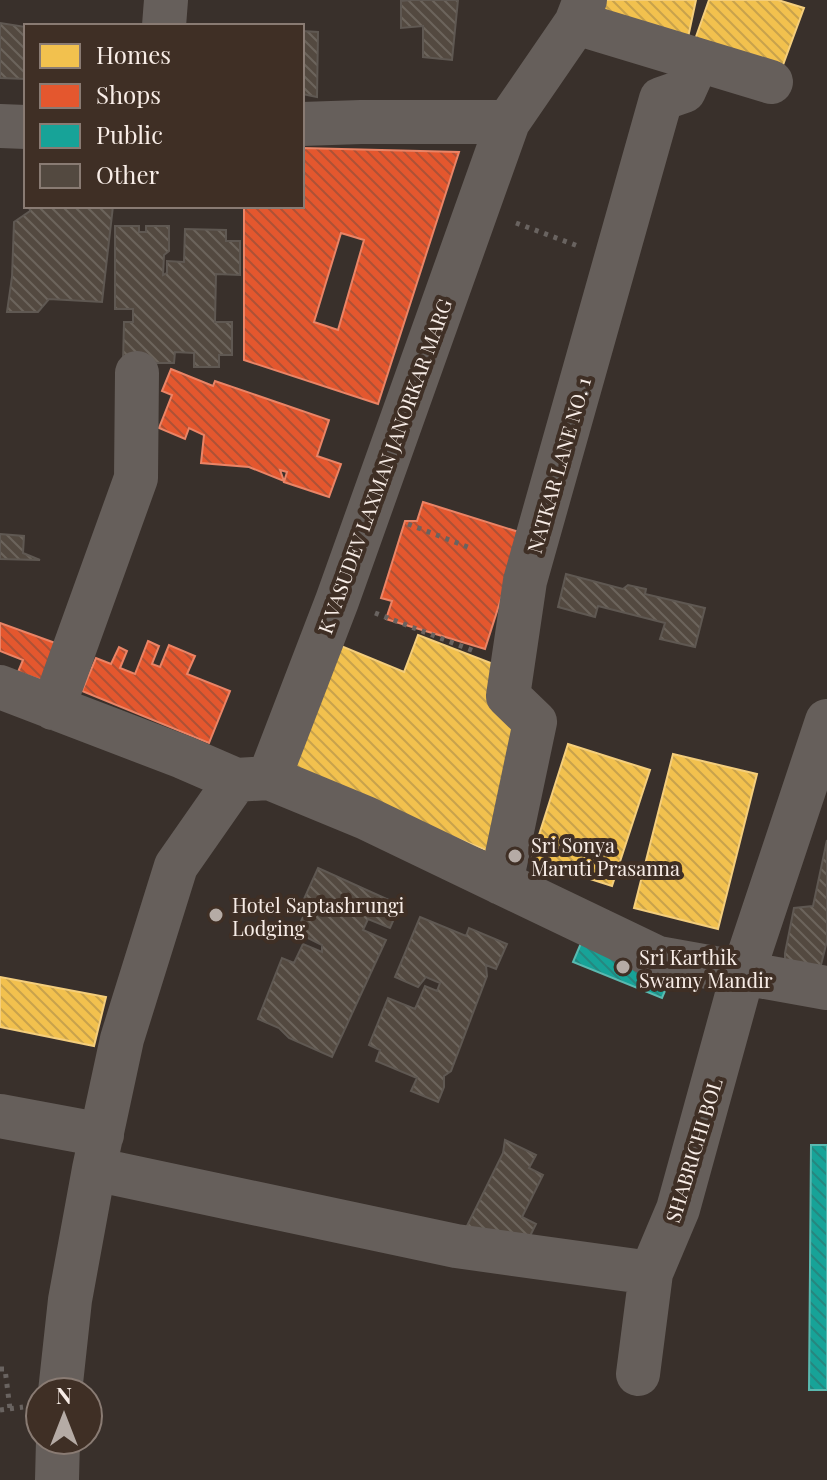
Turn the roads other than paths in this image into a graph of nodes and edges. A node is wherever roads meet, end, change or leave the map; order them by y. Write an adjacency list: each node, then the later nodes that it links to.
1 (166, 0): 3 (street)
2 (580, 11): 4 (street); 6 (street, K VASUDEV LAXMAN JANORKAR MARG)
3 (164, 24)
4 (698, 60): 5 (street); 15 (street, NATKAR LANE NO. 1)
5 (771, 82)
6 (508, 122): 7 (street); 14 (street, K VASUDEV LAXMAN JANORKAR MARG)
7 (304, 124)
8 (0, 126): 9 (street)
9 (24, 127)
10 (137, 373): 12 (street)
11 (0, 687): 12 (street)
12 (53, 708): 14 (street)
13 (827, 721): 16 (street, SHABRICHI BOL)
14 (252, 779): 15 (street); 19 (street, K VASUDEV LAXMAN JANORKAR MARG)
15 (501, 883): 16 (street)
16 (743, 973): 17 (street); 20 (street, SHABRICHI BOL)
17 (827, 988)
18 (0, 1116): 19 (street)
19 (98, 1152): 20 (street); 22 (street, K VASUDEV LAXMAN JANORKAR MARG)
20 (651, 1273): 21 (street, SHABRICHI BOL)
21 (638, 1374)
22 (62, 1376)
23 (58, 1456): 24 (street)
24 (57, 1480)

